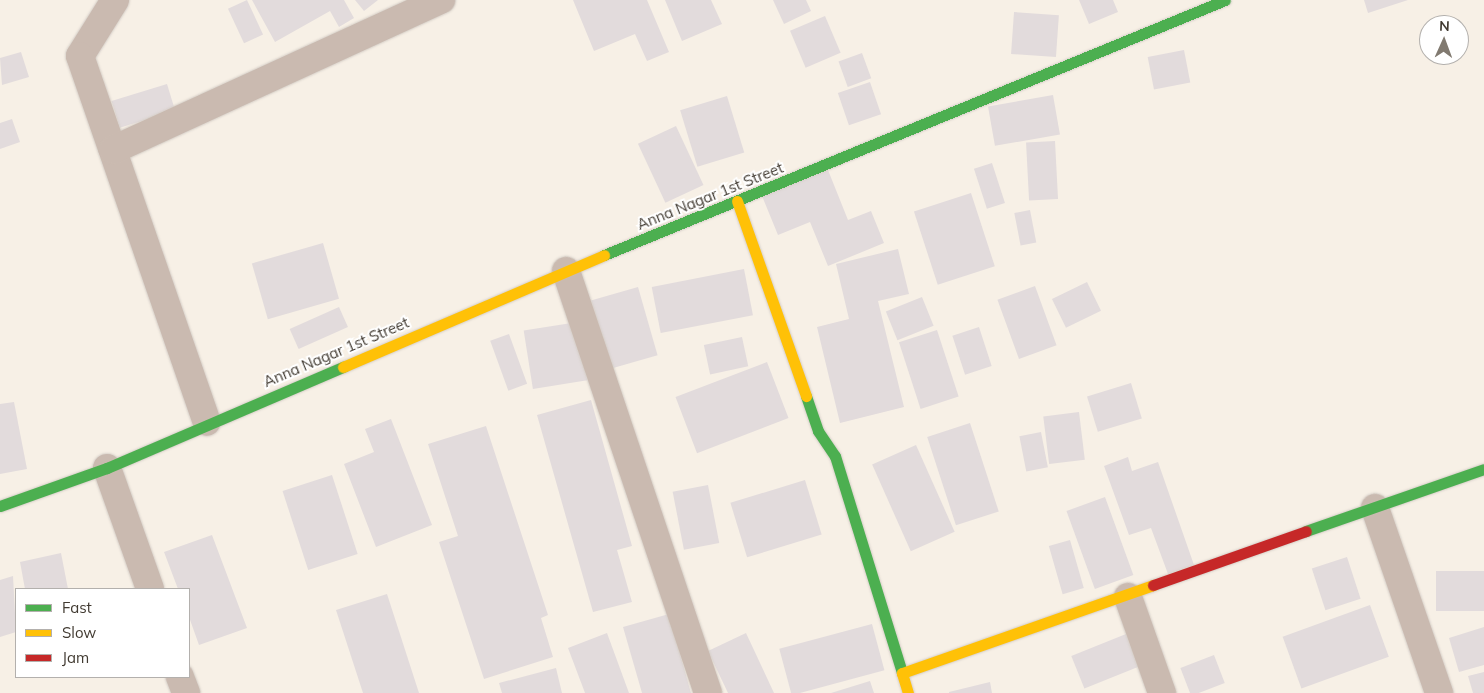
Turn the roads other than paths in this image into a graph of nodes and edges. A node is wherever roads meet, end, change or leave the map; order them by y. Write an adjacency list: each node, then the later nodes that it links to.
1 (115, 0): 4 (street)
2 (441, 0): 4 (street)
3 (1225, 0): 5 (street, Anna Nagar 1st Street)
4 (112, 150): 7 (street)
5 (737, 201): 6 (street, Anna Nagar 1st Street); 14 (street)
6 (566, 271): 7 (street, Anna Nagar 1st Street); 17 (street)
7 (207, 422): 8 (street, Anna Nagar 1st Street)
8 (107, 468): 10 (street, Anna Nagar 1st Street); 12 (street)
9 (1484, 469): 11 (street)
10 (0, 506)
11 (1375, 508): 13 (street); 20 (street)
12 (150, 588)
13 (1128, 597): 14 (street); 19 (street)
14 (902, 673): 18 (street)
15 (180, 678): 16 (street)
16 (186, 693)
17 (708, 693)
18 (908, 693)
19 (1162, 693)
20 (1439, 693)

